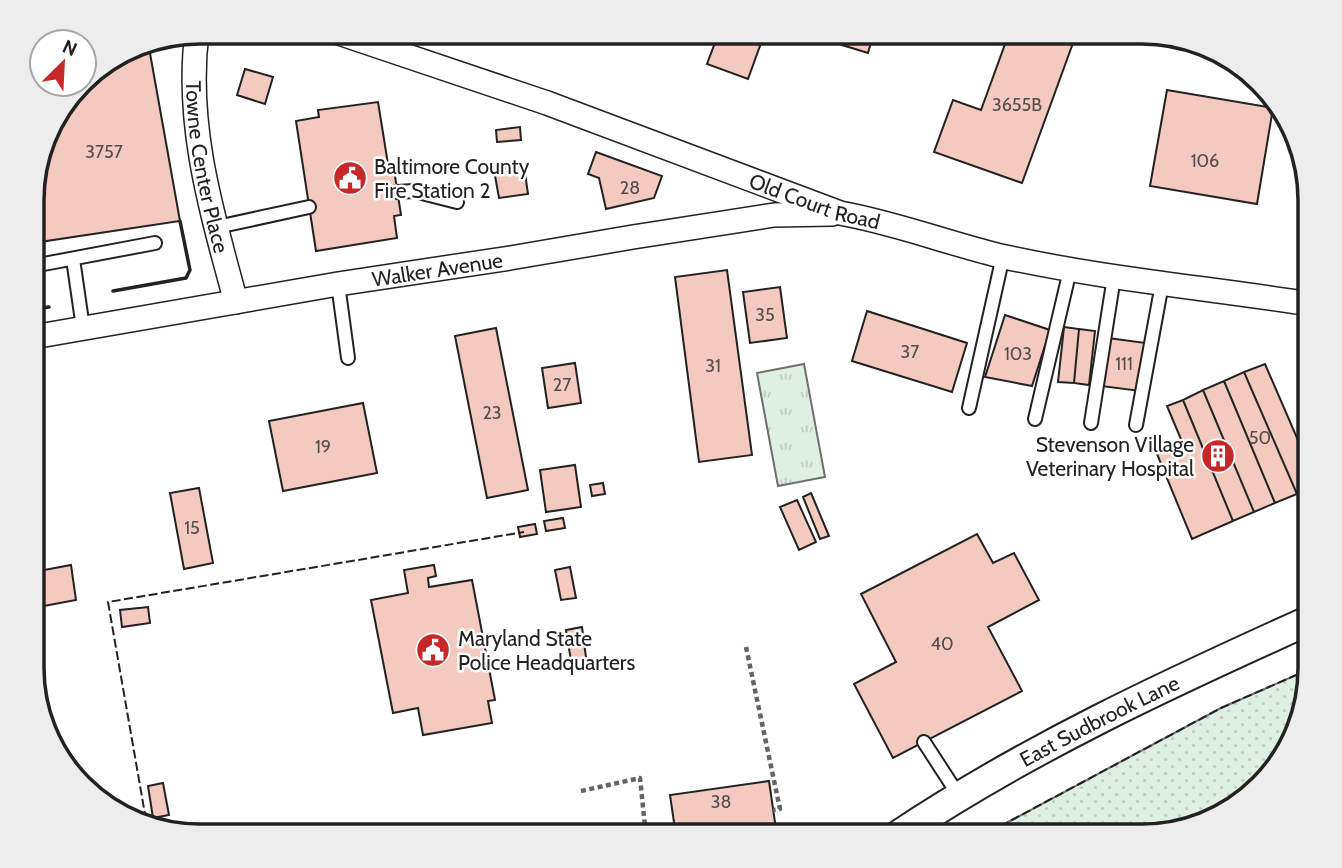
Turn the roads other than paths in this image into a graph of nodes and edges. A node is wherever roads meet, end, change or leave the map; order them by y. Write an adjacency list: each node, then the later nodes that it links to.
1 (195, 44): 7 (street, Towne Center Place)
2 (372, 44): 6 (street, Old Court Road)
3 (397, 192): 4 (lane)
4 (457, 202)
5 (309, 207): 7 (lane)
6 (840, 214): 9 (street, Old Court Road); 14 (street, Walker Avenue)
7 (217, 227): 16 (street, Towne Center Place)
8 (155, 243): 10 (lane)
9 (1003, 256): 12 (street, Old Court Road); 21 (lane)
10 (73, 259): 11 (lane); 18 (lane)
11 (44, 264)
12 (1070, 270): 13 (street, Old Court Road); 22 (lane)
13 (1114, 277): 15 (street, Old Court Road); 23 (lane)
14 (338, 284): 16 (street, Walker Avenue); 20 (lane)
15 (1162, 284): 17 (street, Old Court Road); 24 (lane)
16 (236, 302): 18 (street, Walker Avenue)
17 (1298, 304)
18 (83, 328): 19 (street, Walker Avenue)
19 (44, 335)
20 (348, 358)
21 (969, 408)
22 (1035, 419)
23 (1091, 423)
24 (1136, 425)
25 (1298, 626): 27 (street, East Sudbrook Lane)
26 (925, 742): 27 (lane)
27 (959, 796): 28 (street, East Sudbrook Lane)
28 (916, 824)

